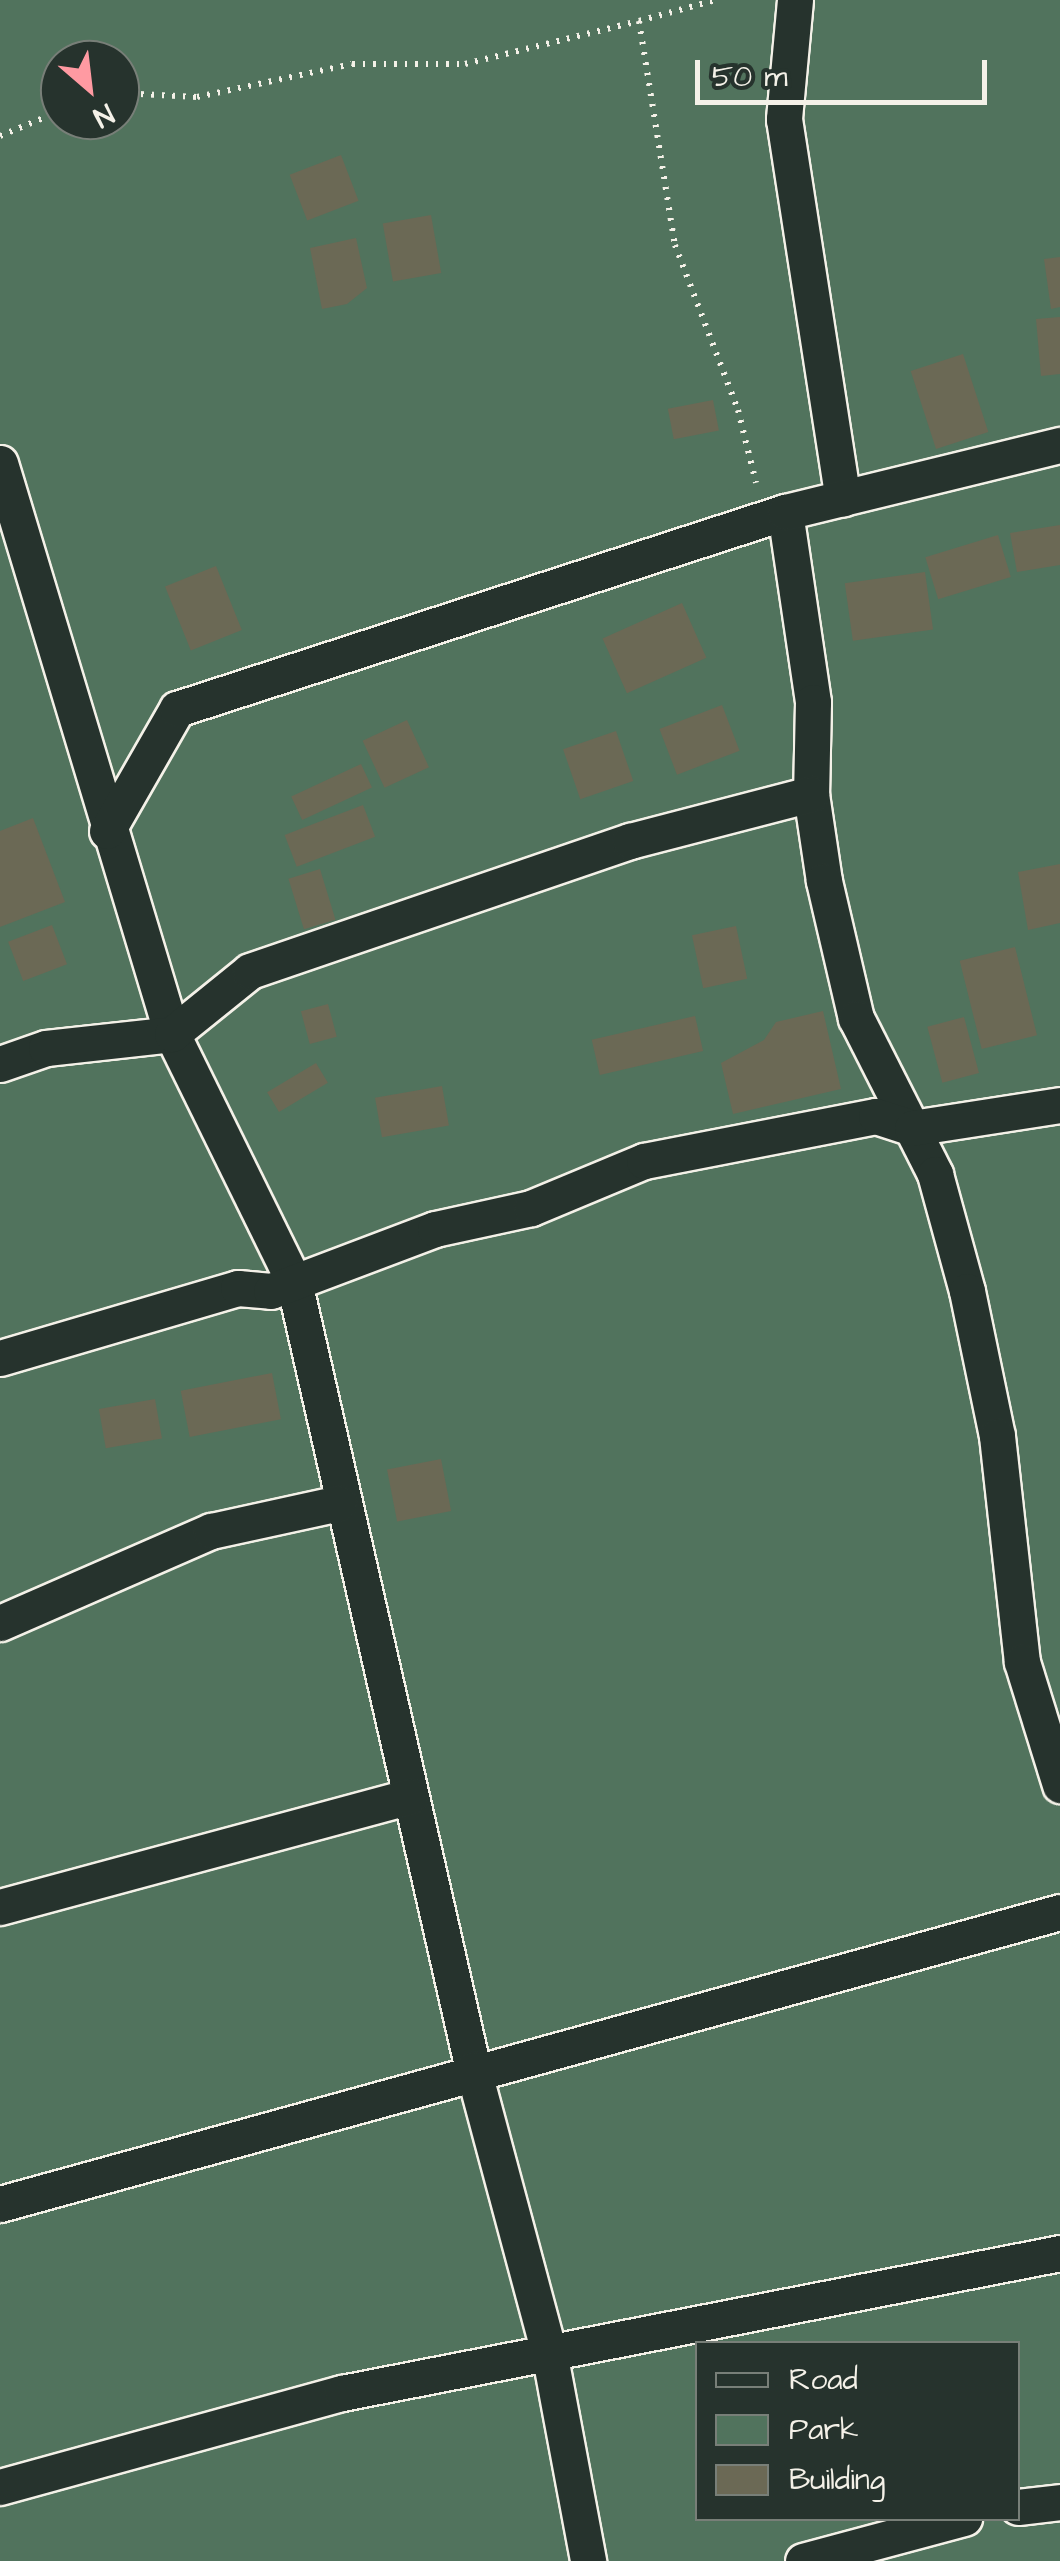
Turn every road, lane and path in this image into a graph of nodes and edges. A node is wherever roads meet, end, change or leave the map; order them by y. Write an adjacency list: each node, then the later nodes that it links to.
1 (716, 0): 3 (path)
2 (795, 0): 9 (street)
3 (639, 21): 4 (path); 10 (path)
4 (140, 94)
5 (40, 119): 6 (path)
6 (0, 136)
7 (1060, 445): 9 (street)
8 (0, 463): 12 (street)
9 (843, 498): 10 (street)
10 (775, 515): 11 (street); 12 (street)
11 (811, 794): 13 (street); 16 (street)
12 (107, 831): 13 (street)
13 (172, 1034): 14 (street); 17 (street)
14 (0, 1064)
15 (1060, 1105): 16 (street)
16 (912, 1128): 17 (street); 21 (street)
17 (294, 1282): 18 (street); 19 (street)
18 (0, 1358)
19 (339, 1502): 20 (street); 22 (street)
20 (0, 1623)
21 (1060, 1785)
22 (410, 1796): 23 (street); 25 (street)
23 (0, 1907)
24 (1060, 1912): 25 (street)
25 (473, 2069): 26 (street); 28 (street)
26 (0, 2204)
27 (1060, 2252): 28 (street)
28 (550, 2358): 29 (street); 33 (street)
29 (0, 2487)
30 (1060, 2502): 31 (street)
31 (1020, 2508)
32 (953, 2521): 34 (street)
33 (588, 2561)
34 (803, 2561)

